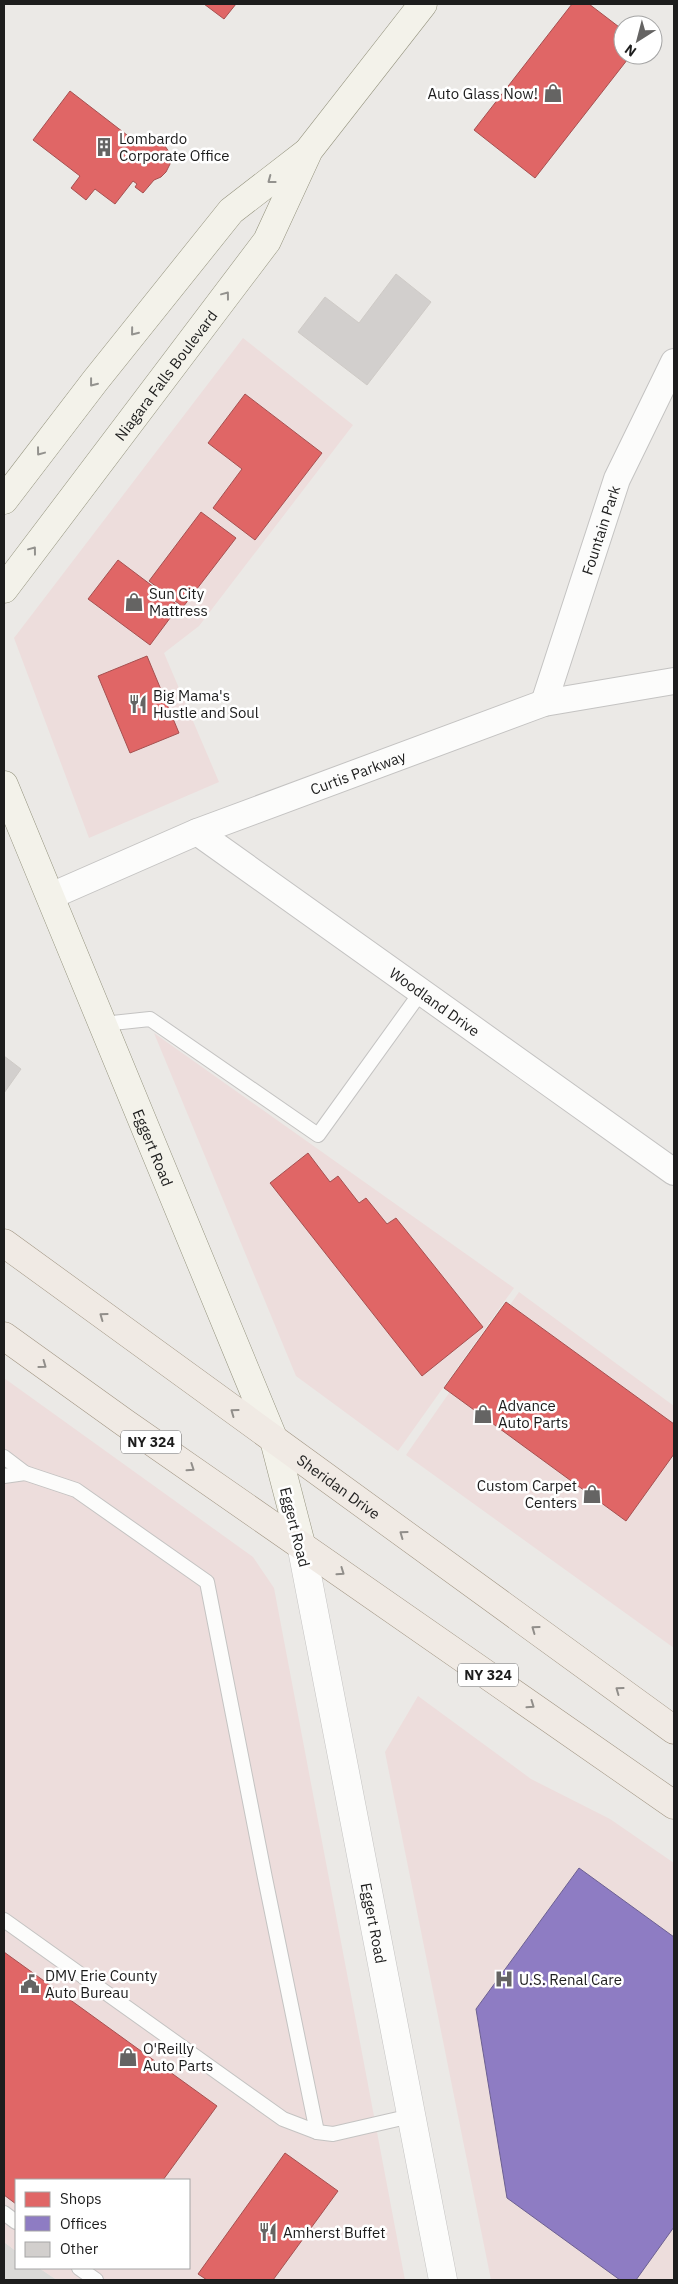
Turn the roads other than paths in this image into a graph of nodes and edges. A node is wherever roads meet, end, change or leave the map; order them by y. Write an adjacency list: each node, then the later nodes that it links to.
1 (423, 4): 2 (main road, Niagara Falls Boulevard)
2 (309, 150): 4 (main road, Niagara Falls Boulevard, one-way to 4); 5 (main road, Niagara Falls Boulevard, one-way to 2)
3 (674, 362): 7 (street, Fountain Park)
4 (4, 500)
5 (4, 589)
6 (671, 684): 7 (street, Curtis Parkway)
7 (544, 704): 9 (street, Curtis Parkway)
8 (4, 785): 10 (main road, Eggert Road)
9 (197, 832): 10 (street, Curtis Parkway); 11 (street, Woodland Drive)
10 (51, 896): 12 (main road, Eggert Road)
11 (421, 992): 12 (lane); 13 (street, Woodland Drive)
12 (103, 1024): 16 (main road, Eggert Road)
13 (674, 1172)
14 (4, 1243): 16 (main road, Sheridan Drive, one-way to 14)
15 (4, 1336): 20 (main road, NY 324, one-way to 20)
16 (274, 1440): 20 (main road, Eggert Road); 21 (main road, Sheridan Drive, one-way to 16)
17 (4, 1457): 18 (lane)
18 (25, 1472): 19 (lane); 25 (lane)
19 (4, 1476)
20 (301, 1544): 22 (main road, NY 324, one-way to 22); 24 (street, Eggert Road)
21 (674, 1730)
22 (674, 1805)
23 (4, 1920): 25 (lane)
24 (412, 2116): 25 (lane); 30 (street, Eggert Road)
25 (317, 2132)
26 (4, 2213): 27 (lane)
27 (15, 2221)
28 (80, 2269): 29 (lane)
29 (96, 2280)
30 (444, 2280)

